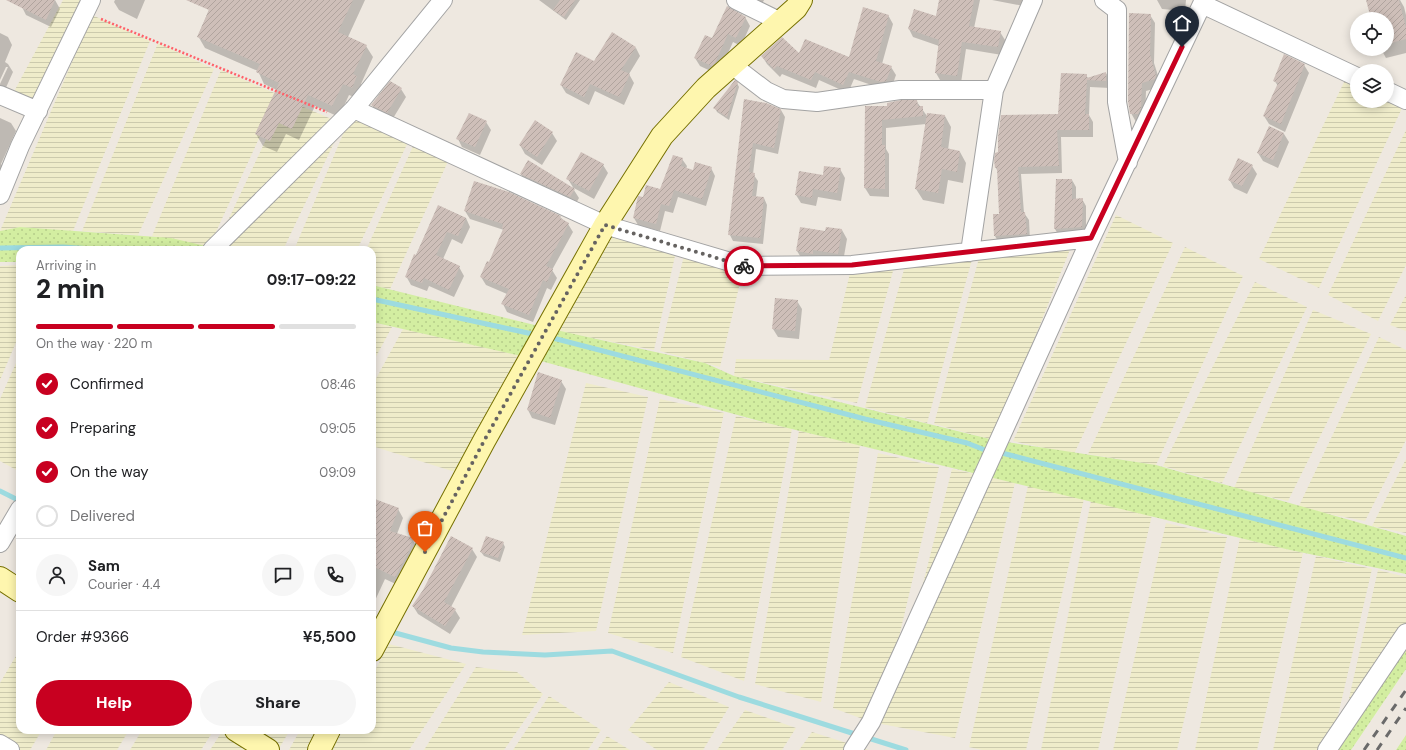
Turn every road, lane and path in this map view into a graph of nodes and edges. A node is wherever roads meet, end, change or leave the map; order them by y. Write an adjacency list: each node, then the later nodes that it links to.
1 (443, 0): 16 (street)
2 (736, 0): 8 (street)
3 (801, 0): 8 (street)
4 (1033, 0): 11 (street)
5 (1104, 0): 17 (street)
6 (1203, 2): 10 (street); 17 (street)
7 (88, 6): 15 (street); 16 (path)
8 (781, 22): 9 (street)
9 (732, 65): 11 (street); 19 (street)
10 (1350, 74)
11 (994, 90): 22 (street)
12 (1394, 94): 14 (street)
13 (0, 95): 15 (street)
14 (1406, 100)
15 (38, 110): 18 (street)
16 (349, 114): 19 (street); 21 (street)
17 (1128, 162): 20 (street)
18 (0, 195)
19 (605, 225): 22 (street); 28 (street)
20 (1091, 238): 22 (street); 35 (street)
21 (216, 246)
22 (970, 252)
23 (16, 516): 24 (street)
24 (0, 542)
25 (0, 578): 26 (street)
26 (16, 588)
27 (1406, 632): 36 (street)
28 (376, 643)
29 (242, 734): 33 (street)
30 (327, 734): 34 (street)
31 (0, 744): 32 (street)
32 (10, 750)
33 (268, 750)
34 (319, 750)
35 (853, 750)
36 (1327, 750)

